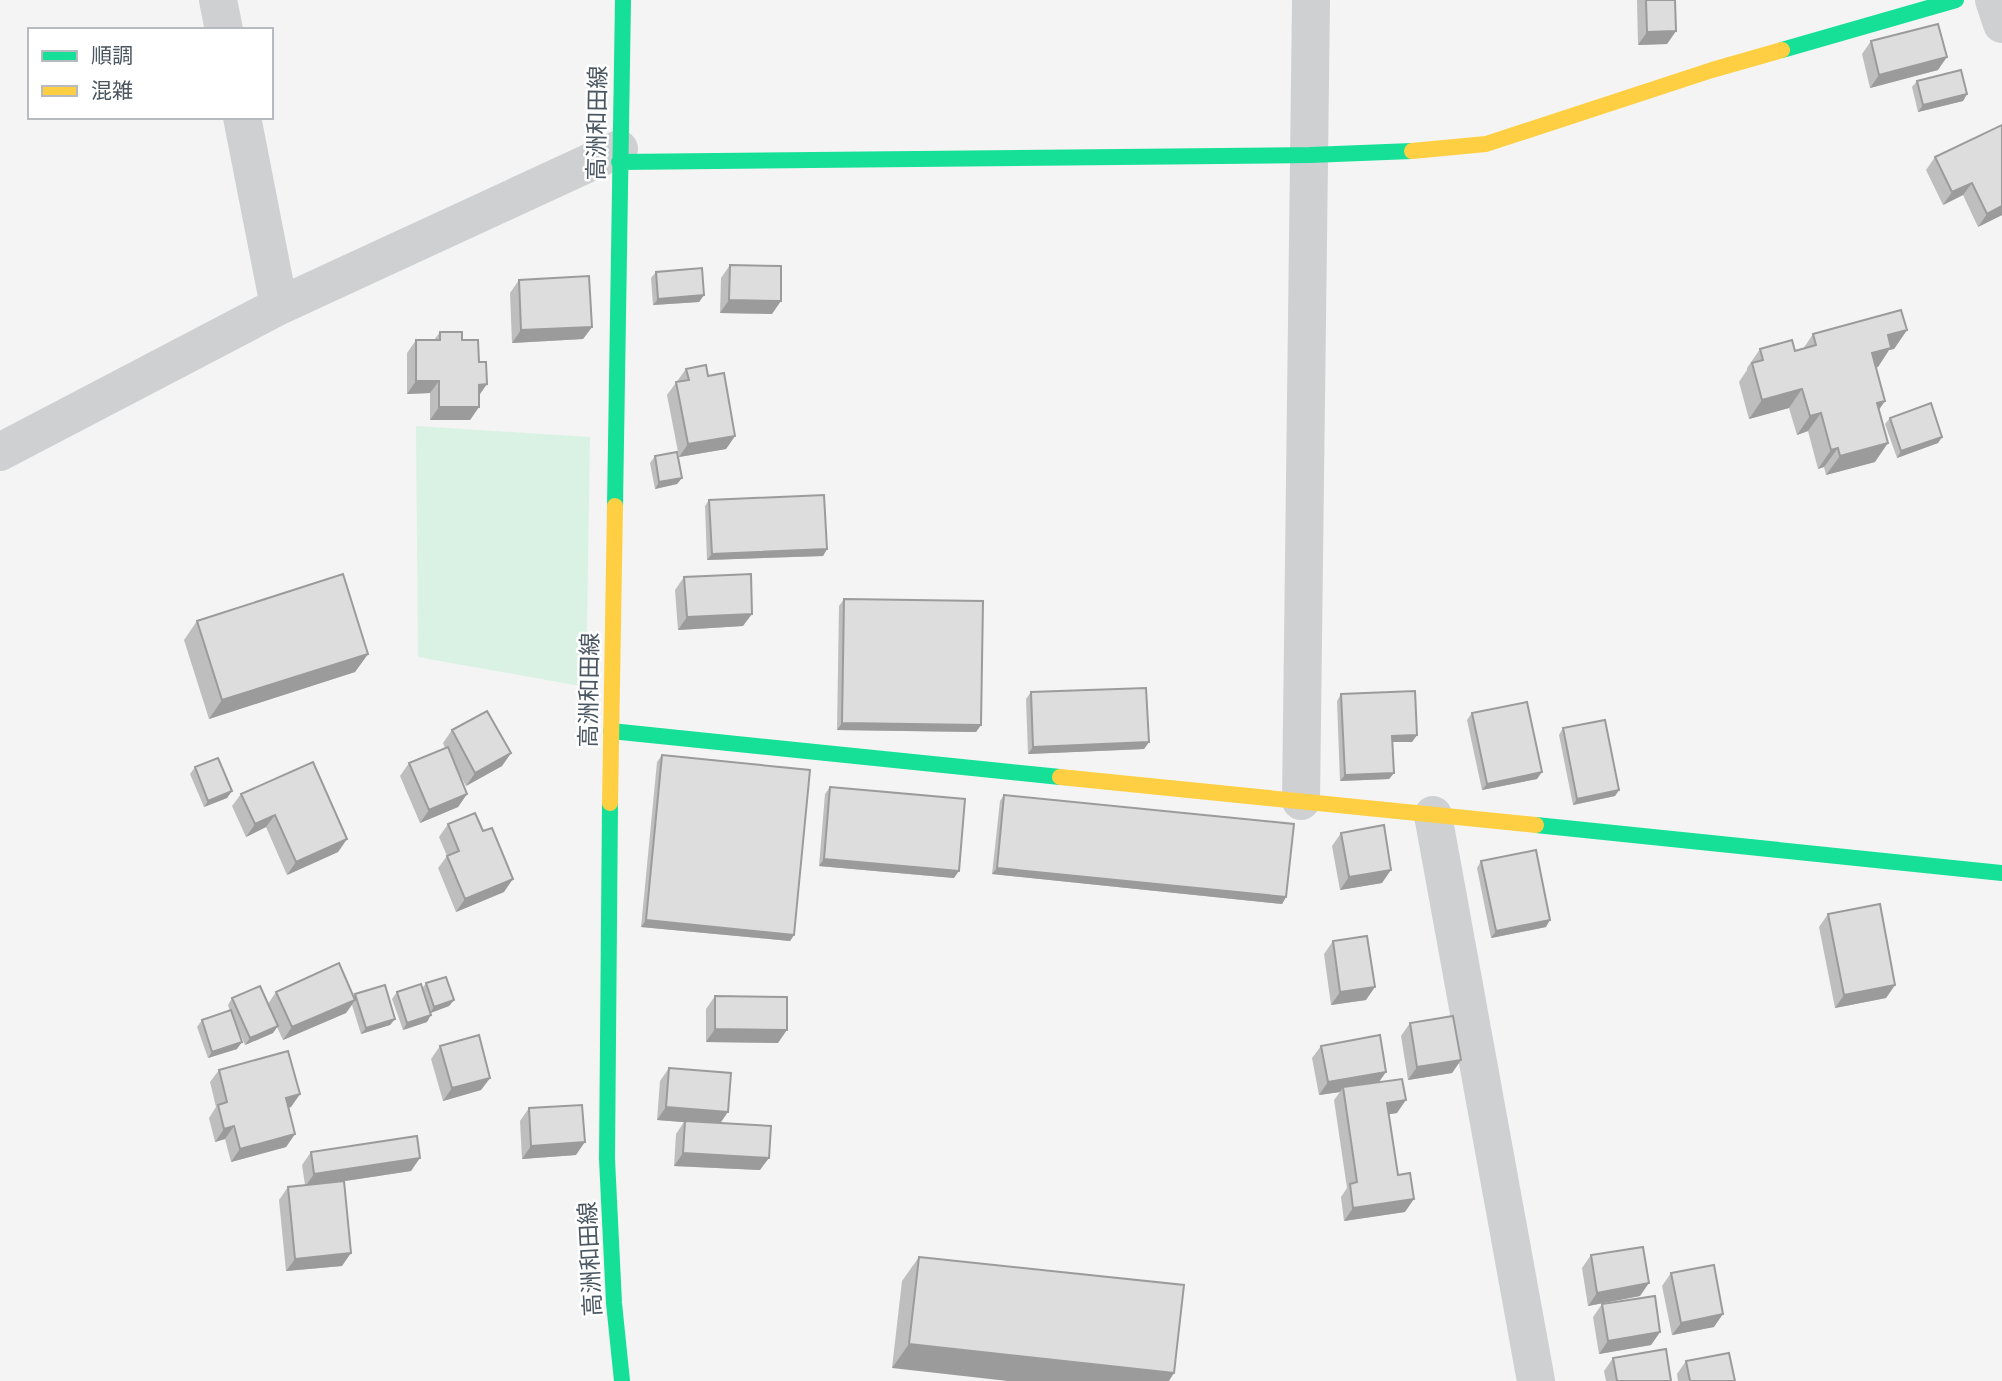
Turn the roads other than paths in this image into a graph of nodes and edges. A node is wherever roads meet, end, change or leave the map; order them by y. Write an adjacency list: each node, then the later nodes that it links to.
1 (218, 0): 7 (street)
2 (623, 0): 10 (street, 高洲和田線)
3 (1311, 0): 9 (street)
4 (1956, 0): 9 (street)
5 (1994, 0): 6 (street)
6 (2002, 24)
7 (224, 28)
8 (242, 119): 11 (street)
9 (1310, 155): 10 (street); 14 (street)
10 (619, 156): 11 (street); 13 (street, 高洲和田線)
11 (279, 306): 12 (street)
12 (0, 452)
13 (611, 731): 14 (street); 17 (street, 高洲和田線)
14 (1301, 801): 15 (street)
15 (1433, 815): 16 (street); 18 (street)
16 (2002, 873)
17 (622, 1381)
18 (1536, 1381)

